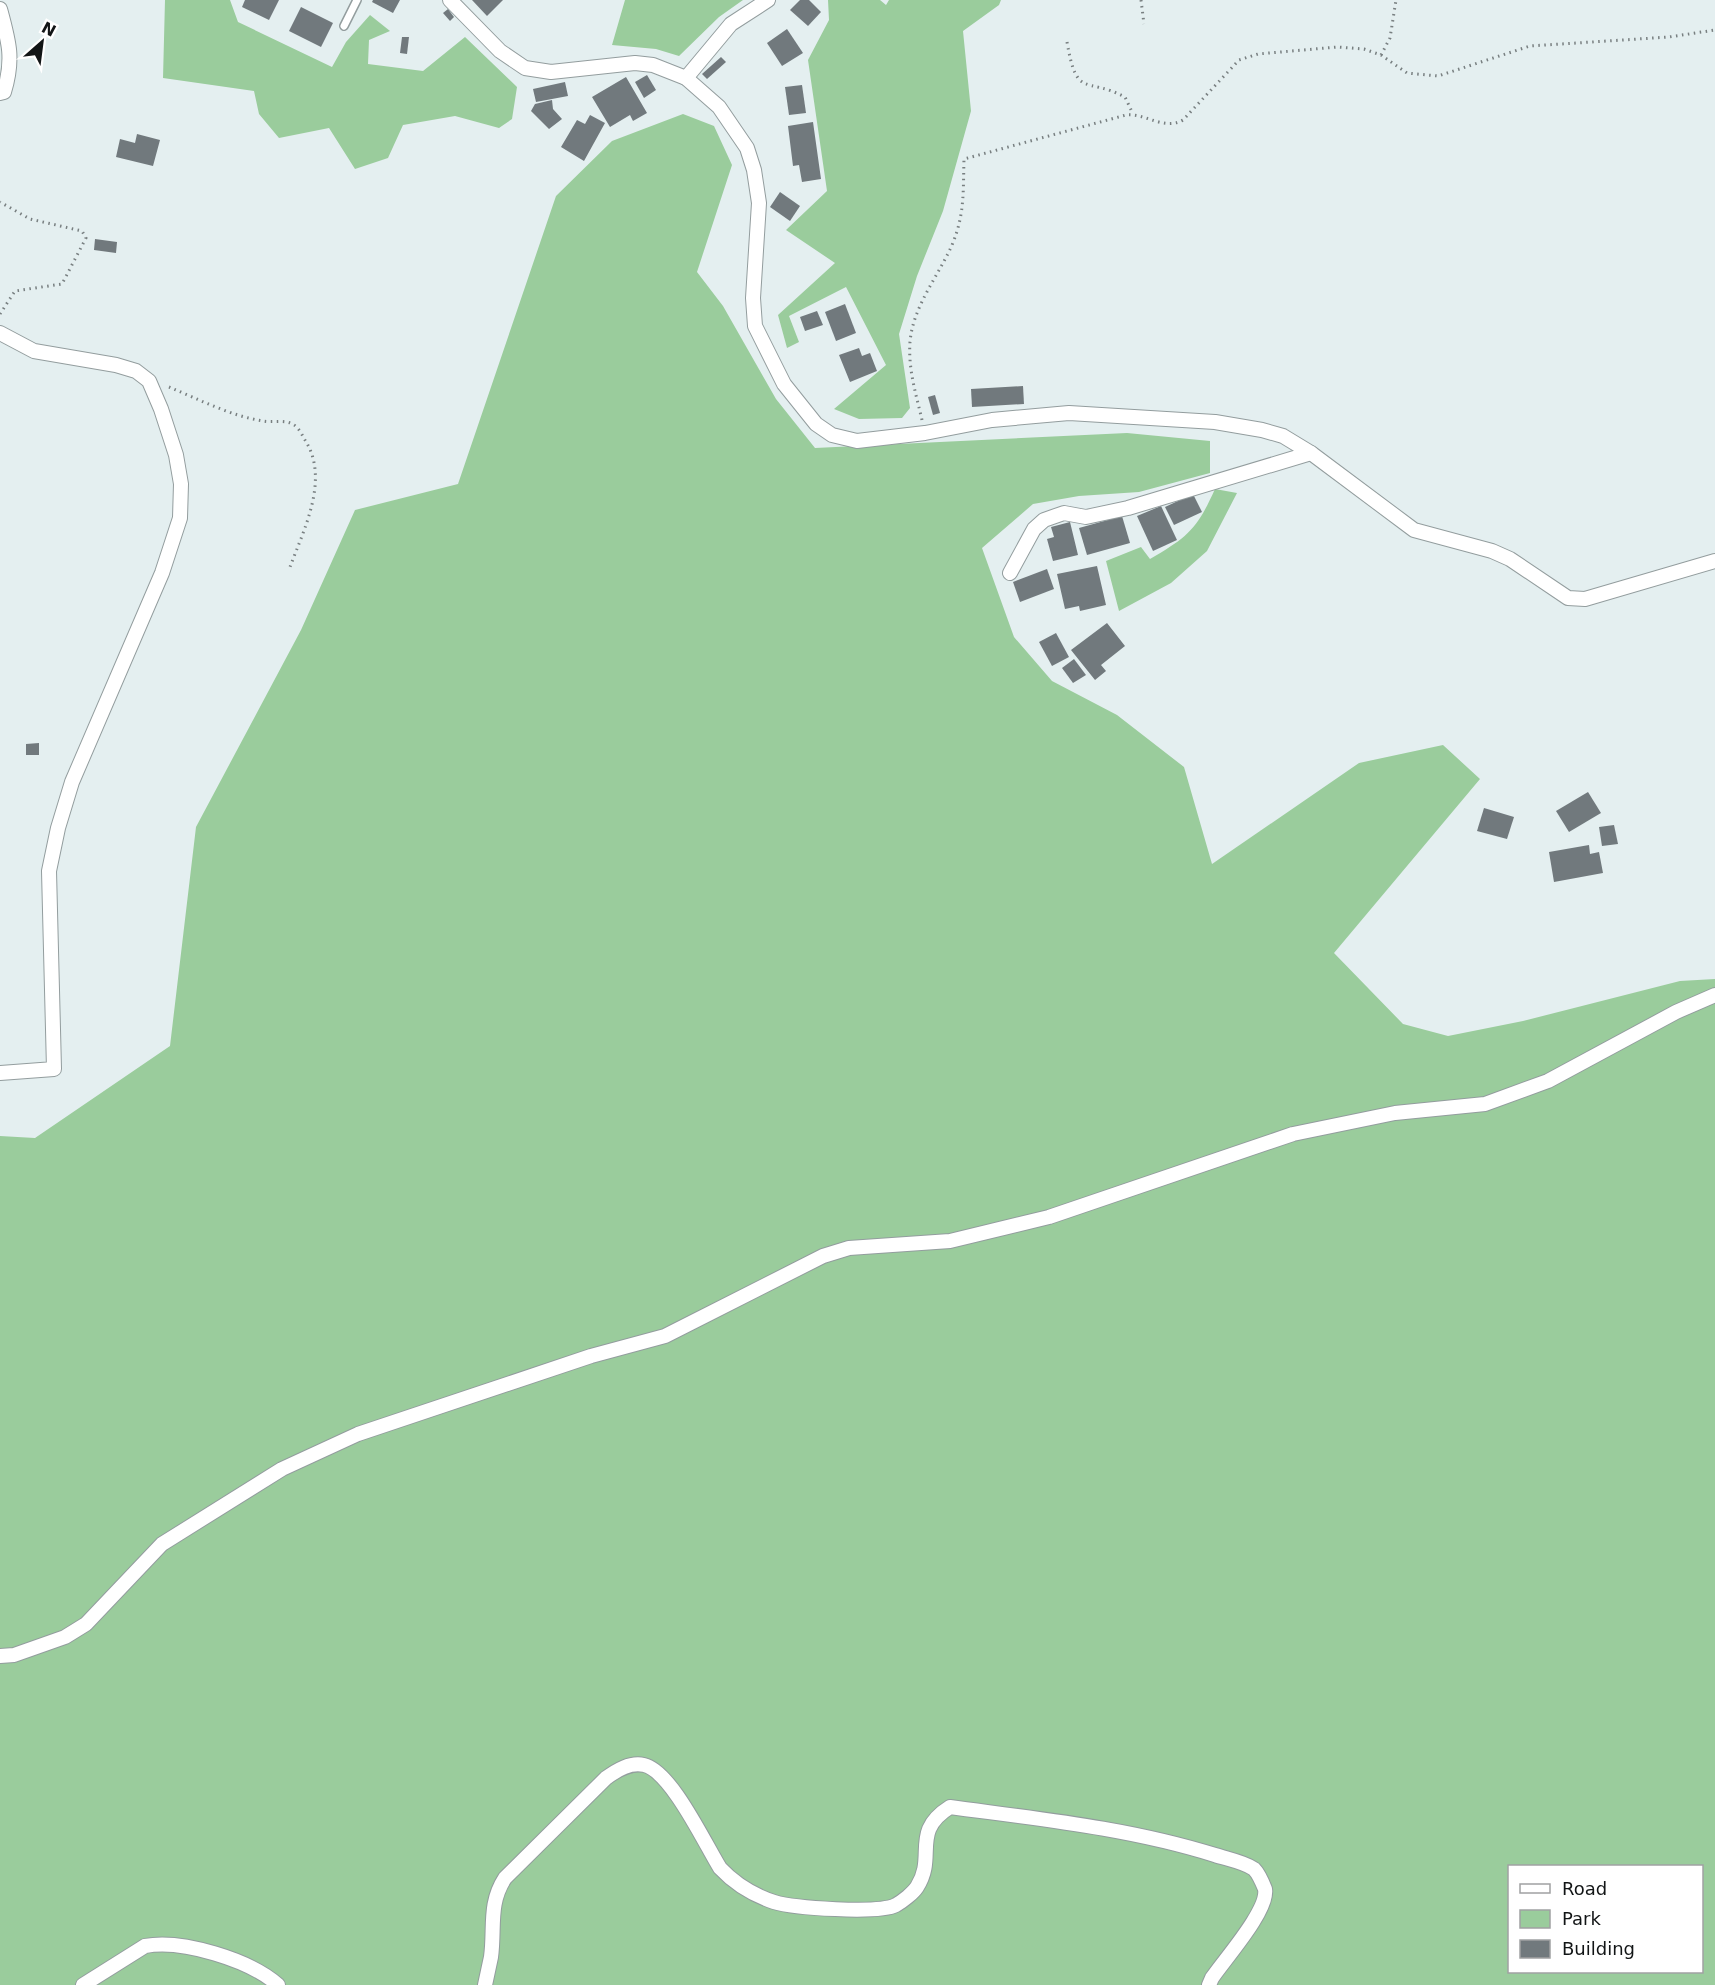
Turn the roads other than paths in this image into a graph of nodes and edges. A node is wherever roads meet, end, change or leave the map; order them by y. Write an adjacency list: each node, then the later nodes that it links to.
1 (357, 0): 5 (lane)
2 (450, 0): 6 (street)
3 (768, 0): 6 (street)
4 (0, 9): 7 (street)
5 (344, 26)
6 (686, 78): 9 (street)
7 (0, 93)
8 (0, 333): 13 (street)
9 (1311, 453): 10 (street); 11 (street)
10 (1715, 561)
11 (1010, 573)
12 (1715, 995): 14 (street)
13 (0, 1073)
14 (0, 1656)
15 (83, 1985): 16 (street)
16 (278, 1985)
17 (485, 1985): 18 (street)
18 (1209, 1985)

